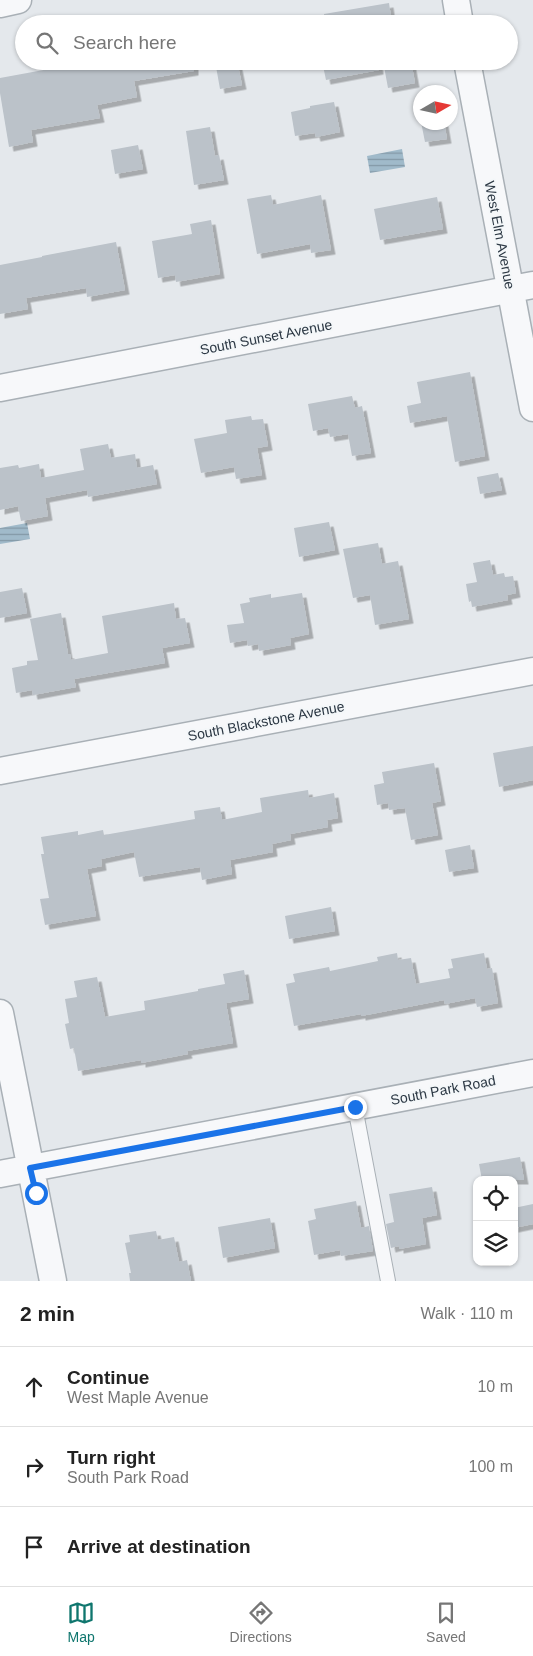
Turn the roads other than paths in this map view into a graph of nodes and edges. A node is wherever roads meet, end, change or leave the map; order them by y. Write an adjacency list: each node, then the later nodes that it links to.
1 (18, 0): 3 (street)
2 (456, 0): 4 (street)
3 (0, 4)
4 (458, 15)
5 (469, 70): 6 (street, West Elm Avenue)
6 (522, 287): 7 (street, South Sunset Avenue); 8 (street, West Elm Avenue)
7 (0, 388)
8 (533, 408)
9 (533, 672): 10 (street, South Blackstone Avenue)
10 (0, 772)
11 (0, 1013): 14 (street)
12 (533, 1073): 13 (street, South Park Road)
13 (355, 1107): 14 (street, South Park Road); 17 (lane)
14 (30, 1168): 15 (street, South Park Road); 16 (street)
15 (0, 1174)
16 (53, 1281)
17 (388, 1281)

